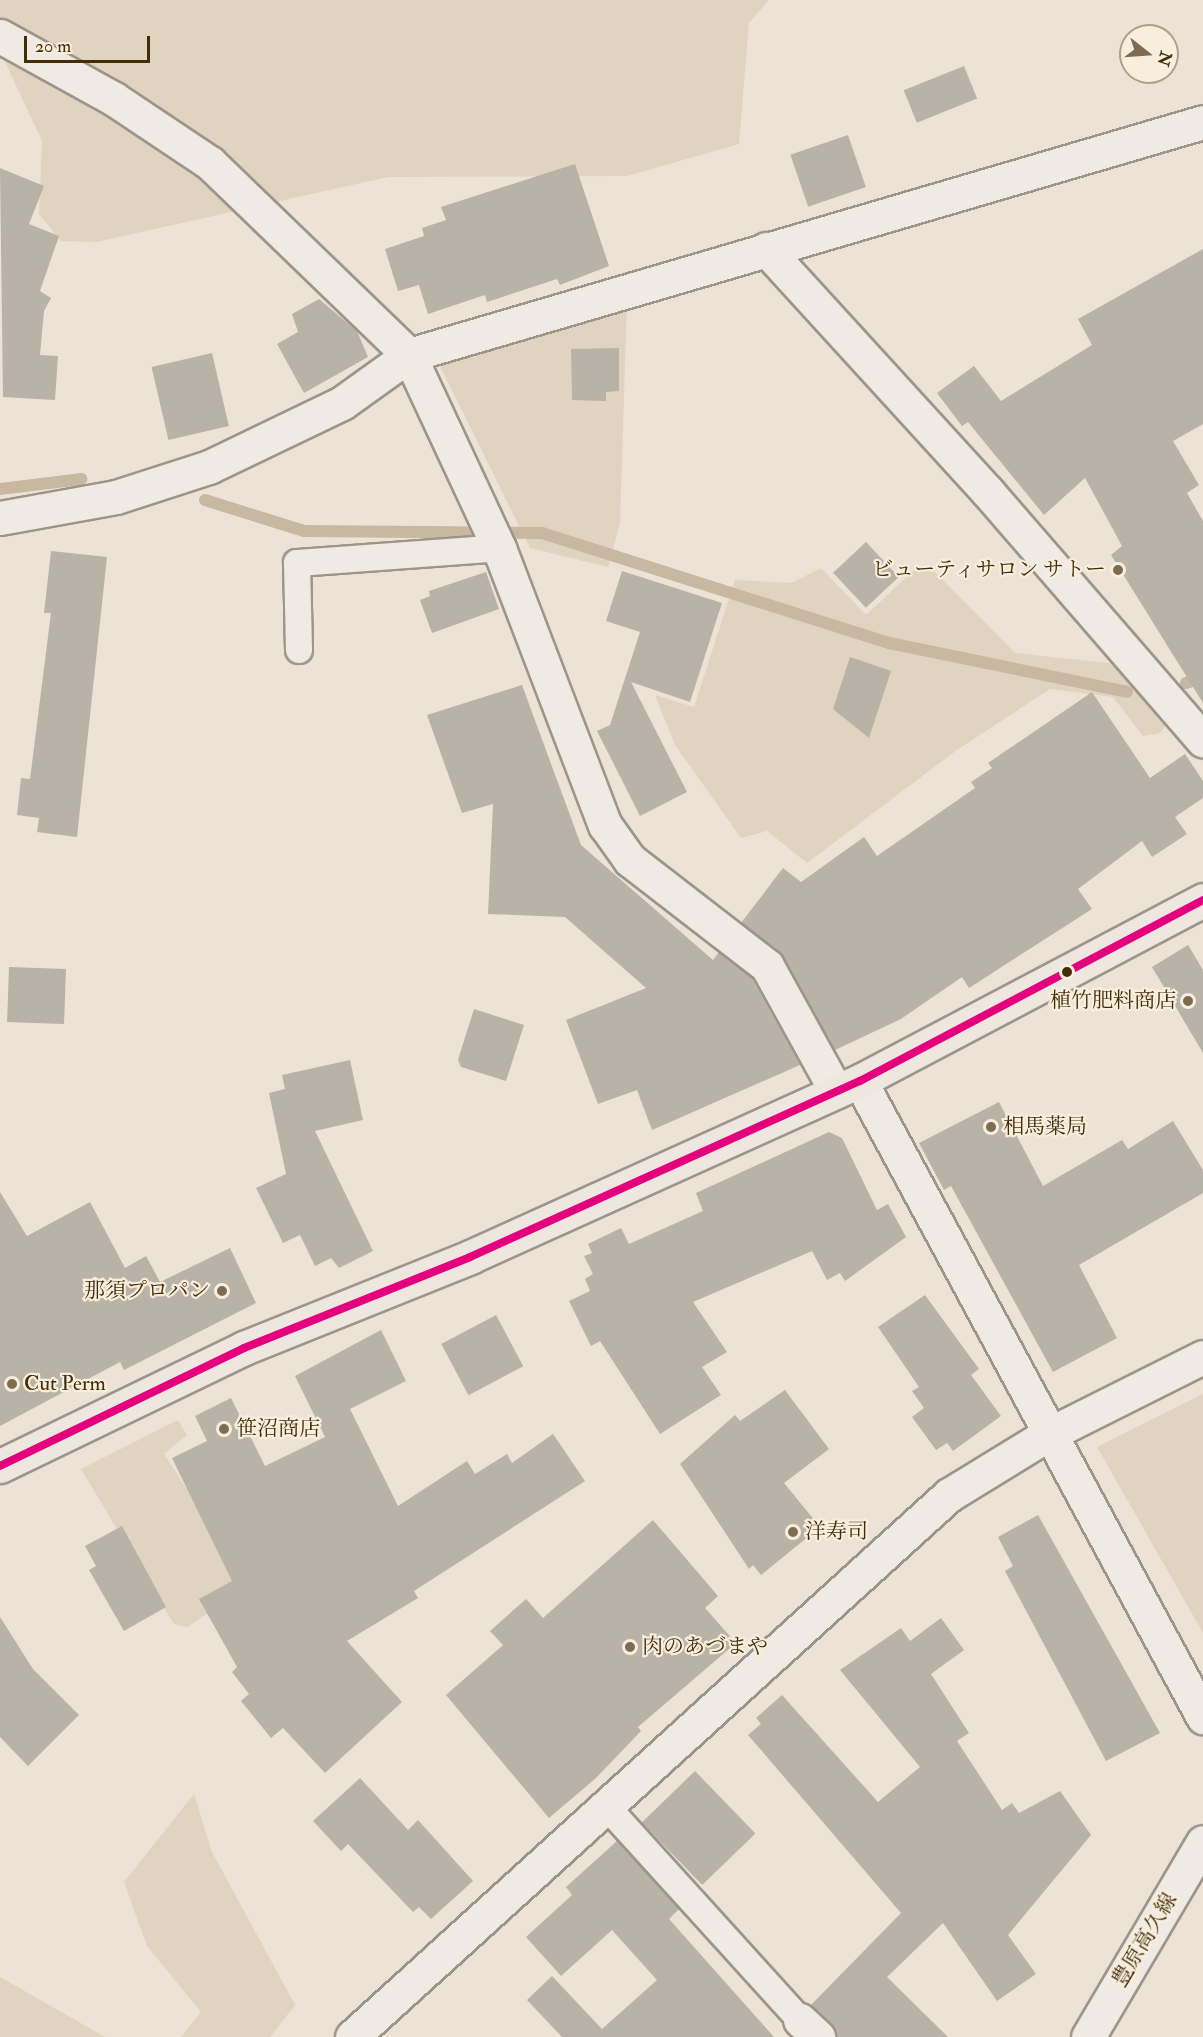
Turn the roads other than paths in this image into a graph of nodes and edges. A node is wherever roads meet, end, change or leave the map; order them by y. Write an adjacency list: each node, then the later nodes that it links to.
1 (0, 36): 4 (street)
2 (1203, 123): 3 (street)
3 (766, 249): 4 (street); 8 (street)
4 (409, 355): 5 (street); 6 (street)
5 (0, 518)
6 (499, 548): 7 (lane); 10 (street)
7 (299, 650)
8 (1203, 740)
9 (1203, 900): 10 (main road)
10 (848, 1086): 12 (street); 13 (main road)
11 (1203, 1357): 12 (street)
12 (1047, 1435): 14 (street); 15 (street)
13 (0, 1466)
14 (1203, 1717)
15 (607, 1807): 17 (lane); 18 (street)
16 (1203, 1842): 19 (street, 豊原高久線)
17 (809, 2029)
18 (352, 2037)
19 (1088, 2037)

